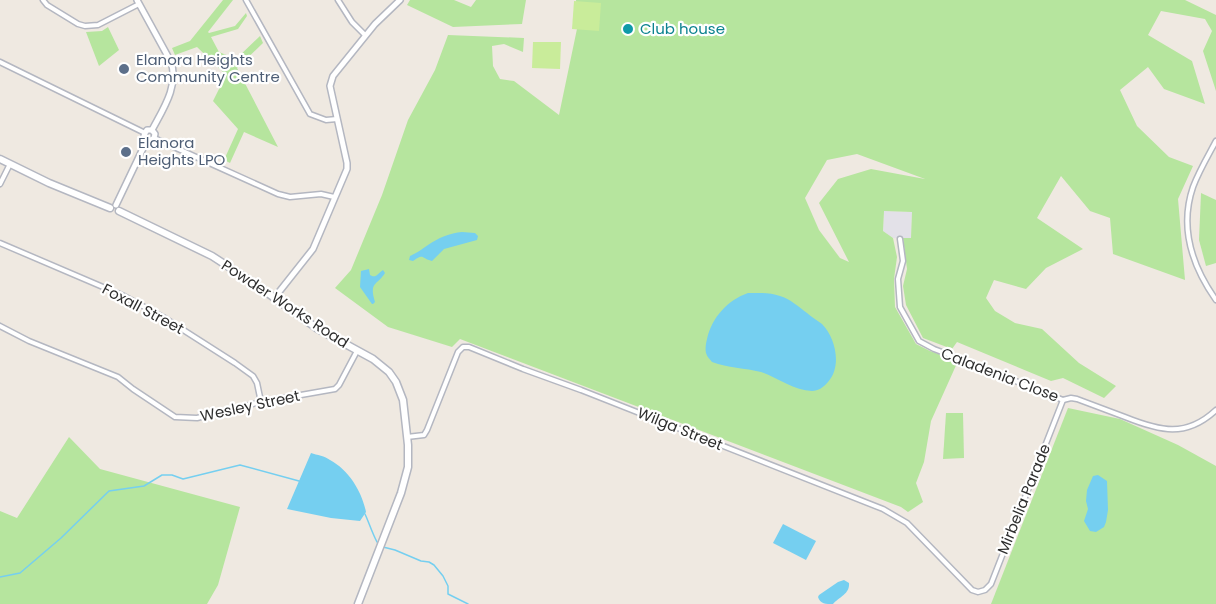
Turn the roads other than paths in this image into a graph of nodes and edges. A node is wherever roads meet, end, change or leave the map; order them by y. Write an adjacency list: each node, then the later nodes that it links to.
1 (43, 0): 5 (street)
2 (246, 0): 8 (street)
3 (338, 0): 6 (street)
4 (400, 0): 6 (street)
5 (138, 2): 9 (street)
6 (365, 35): 8 (street)
7 (0, 62): 10 (street)
8 (337, 119): 17 (street)
9 (152, 130): 10 (street); 11 (street)
10 (145, 133): 12 (street)
11 (154, 138): 12 (street); 17 (street)
12 (147, 140): 18 (street)
13 (1216, 141): 22 (street)
14 (0, 159): 15 (main road, Powder Works Road)
15 (10, 164): 16 (street); 18 (main road, Powder Works Road)
16 (0, 184)
17 (334, 197): 21 (street)
18 (115, 208): 21 (main road, Powder Works Road)
19 (900, 239): 25 (street, Caladenia Close)
20 (0, 243): 26 (street, Foxall Street)
21 (275, 297): 24 (main road, Powder Works Road)
22 (1216, 300)
23 (0, 326): 26 (street, Wesley Street)
24 (357, 351): 26 (street, Wesley Street); 28 (main road, Powder Works Road)
25 (1063, 400): 27 (street, Caladenia Close); 29 (street, Mirbelia Parade)
26 (261, 402)
27 (1216, 410)
28 (407, 437): 29 (street, Wilga Street); 30 (main road, Powder Works Road)
29 (978, 592)
30 (358, 604)

